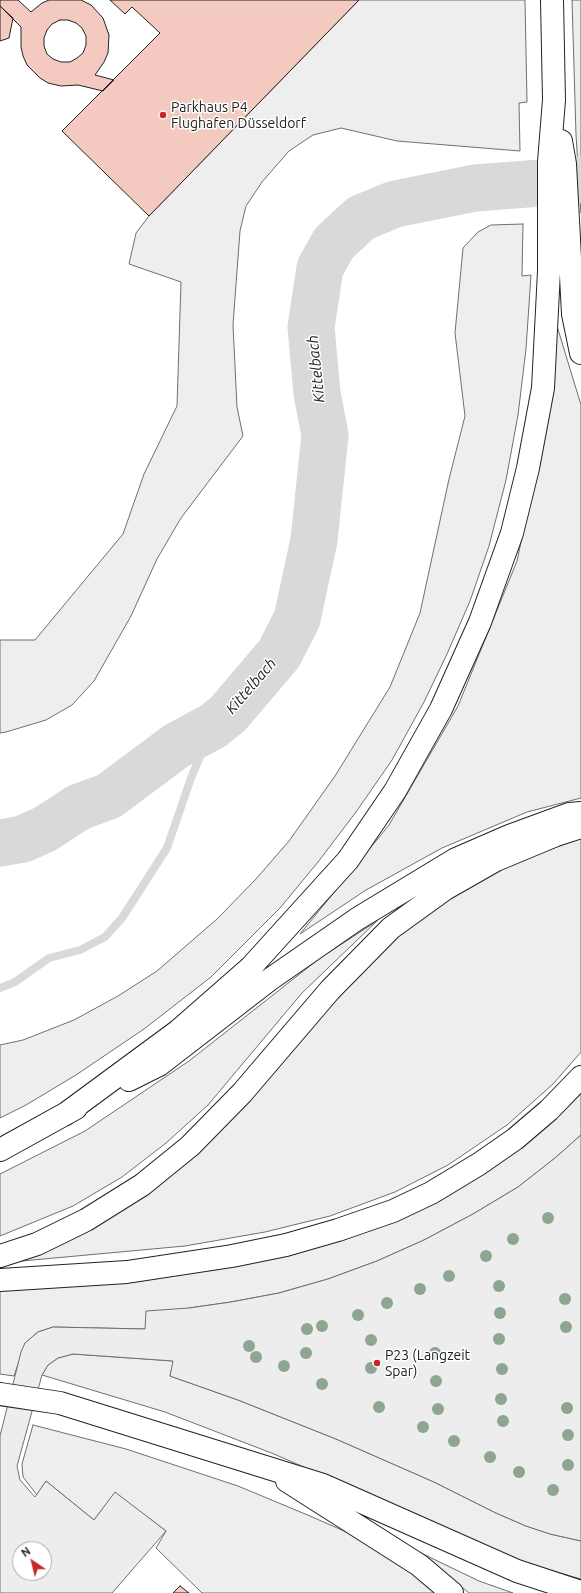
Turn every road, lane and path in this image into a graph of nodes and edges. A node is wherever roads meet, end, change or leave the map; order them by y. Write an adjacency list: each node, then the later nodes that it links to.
1 (552, 0): 2 (highway)
2 (554, 100): 3 (highway); 7 (highway)
3 (581, 353)
4 (581, 813): 7 (highway)
5 (581, 827): 9 (highway)
6 (581, 1077): 10 (highway)
7 (64, 1115): 8 (highway)
8 (0, 1150)
9 (0, 1256)
10 (0, 1280)
11 (0, 1394): 12 (highway)
12 (268, 1468): 13 (highway); 14 (highway)
13 (581, 1592)
14 (452, 1593)

